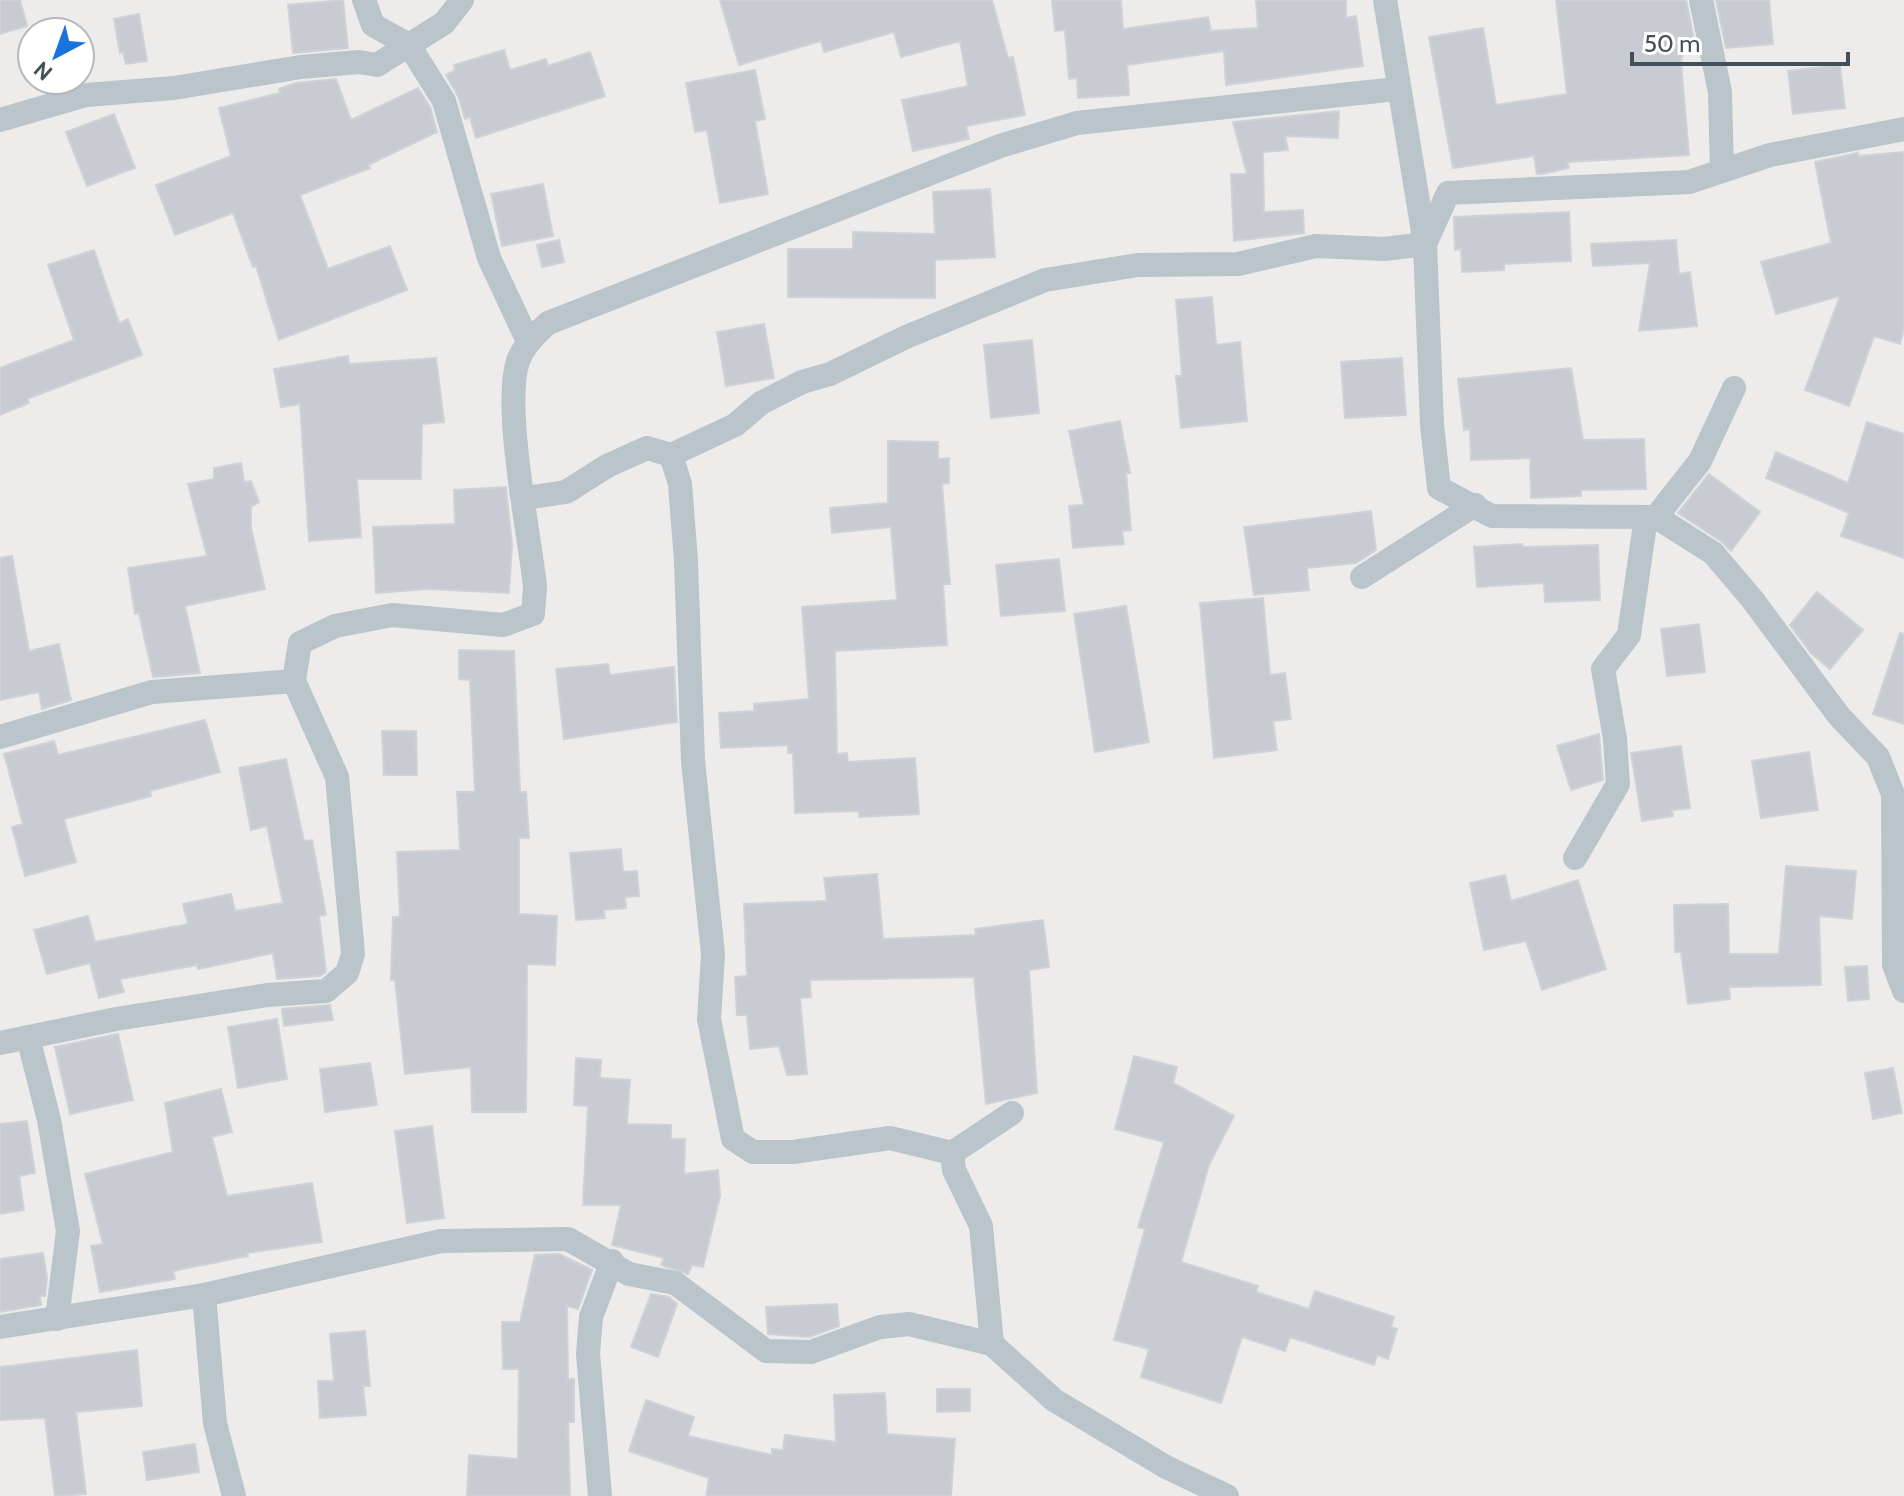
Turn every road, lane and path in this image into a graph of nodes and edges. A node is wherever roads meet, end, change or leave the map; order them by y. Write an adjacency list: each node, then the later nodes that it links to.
1 (364, 0): 5 (street)
2 (462, 0): 5 (street)
3 (1385, 0): 6 (street)
4 (1701, 0): 9 (street)
5 (409, 45): 7 (street); 11 (street)
6 (1397, 89): 10 (street); 11 (street)
7 (0, 120)
8 (1904, 129): 9 (street)
9 (1722, 171): 10 (street)
10 (1425, 244): 13 (street); 15 (street)
11 (528, 341): 14 (street)
12 (1734, 388): 16 (street)
13 (671, 455): 14 (street); 25 (street)
14 (525, 498): 18 (street)
15 (1475, 505): 16 (street); 17 (street)
16 (1651, 517): 20 (street); 21 (street)
17 (1362, 577)
18 (294, 681): 19 (street); 22 (street)
19 (0, 737)
20 (1575, 858)
21 (1904, 991)
22 (28, 1037): 23 (street); 28 (street)
23 (0, 1043)
24 (1012, 1113): 25 (street)
25 (952, 1153): 30 (street)
26 (612, 1261): 27 (street); 30 (street); 32 (street)
27 (204, 1295): 28 (street); 31 (street)
28 (57, 1319): 29 (street)
29 (0, 1327)
30 (992, 1344): 33 (street)
31 (234, 1496)
32 (600, 1496)
33 (1227, 1496)

